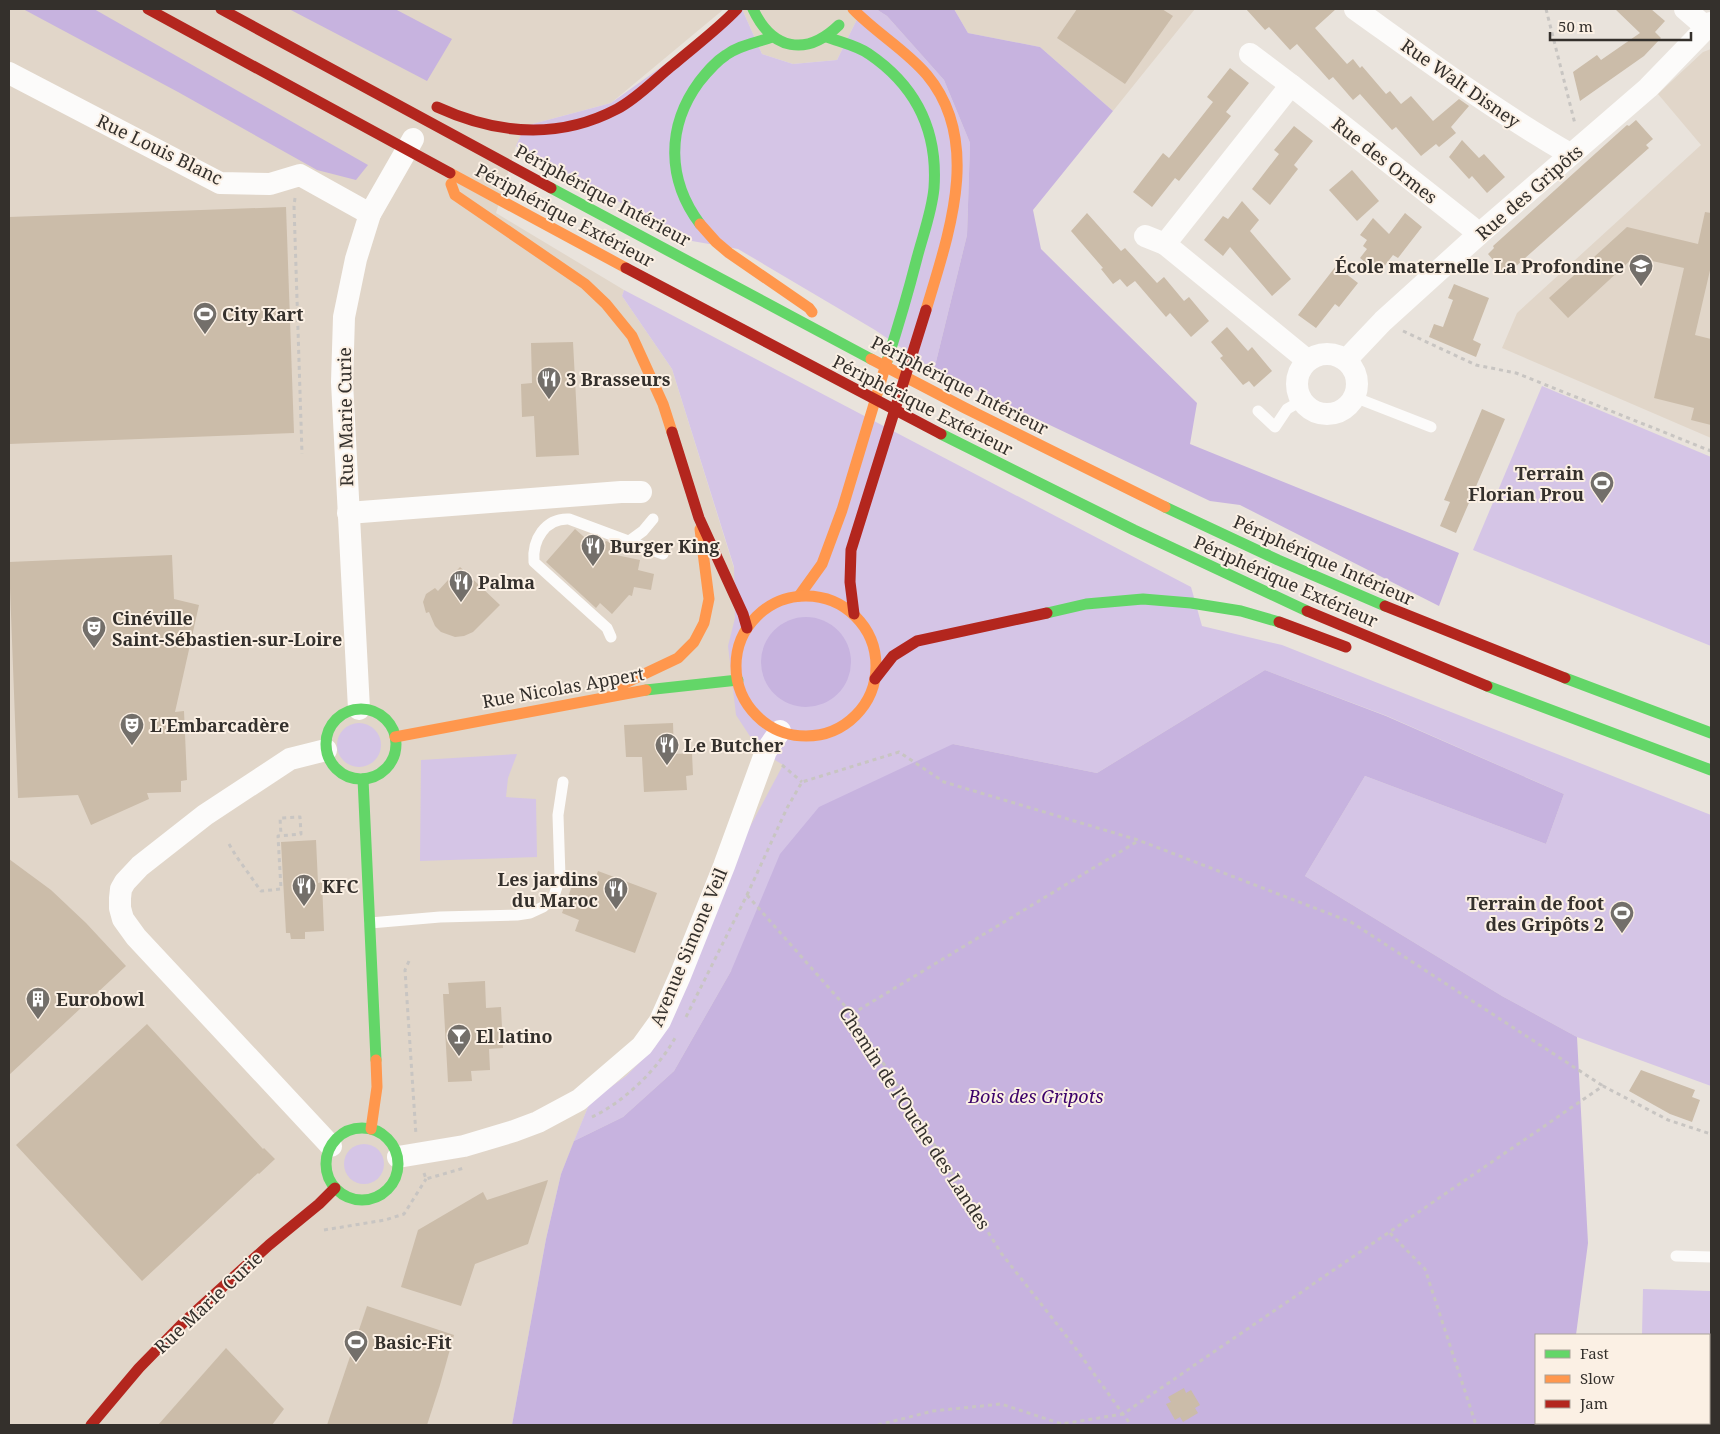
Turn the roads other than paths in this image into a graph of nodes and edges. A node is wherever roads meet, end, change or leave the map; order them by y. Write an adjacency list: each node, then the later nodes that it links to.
1 (148, 9): 20 (main road, Périphérique Extérieur)
2 (221, 9): 14 (main road, Périphérique Intérieur)
3 (737, 9): 17 (main road)
4 (753, 9): 10 (main road)
5 (847, 9): 11 (main road)
6 (853, 9): 39 (main road)
7 (1354, 9): 19 (street, Rue Walt Disney)
8 (1685, 9): 9 (street)
9 (1709, 26): 19 (street, Rue des Gripôts)
10 (772, 37): 11 (main road); 25 (main road)
11 (827, 37): 38 (main road)
12 (1250, 54): 16 (street, Rue des Ormes)
13 (330, 56): 14 (main road)
14 (316, 60): 25 (main road, Périphérique Intérieur)
15 (9, 73): 21 (street, Rue Louis Blanc)
16 (1291, 85): 22 (street, Rue des Ormes); 24 (street)
17 (425, 101)
18 (413, 139): 21 (street, Rue Marie Curie)
19 (1576, 151): 22 (street, Rue des Gripôts)
20 (448, 173): 34 (main road); 43 (main road, Périphérique Extérieur)
21 (370, 214): 33 (street, Rue Marie Curie)
22 (1478, 235): 27 (street, Rue des Gripôts)
23 (1145, 236): 24 (street)
24 (1166, 244): 26 (street)
25 (823, 334): 50 (main road, Périphérique Intérieur)
26 (1307, 360): 27 (street); 29 (street)
27 (1346, 360): 28 (street)
28 (1354, 397): 29 (street); 31 (lane)
29 (1301, 400): 30 (lane)
30 (1258, 411)
31 (1430, 427)
32 (641, 492): 33 (street)
33 (348, 513): 48 (street, Rue Marie Curie)
34 (699, 518): 40 (main road); 47 (main road)
35 (652, 519): 36 (lane)
36 (628, 542): 37 (lane); 41 (lane)
37 (663, 554)
38 (799, 596): 39 (main road); 40 (main road)
39 (854, 614): 45 (main road)
40 (747, 628): 46 (main road)
41 (612, 637)
42 (1357, 651): 45 (main road)
43 (1440, 667): 44 (main road); 53 (main road, Périphérique Extérieur)
44 (1420, 670)
45 (875, 679): 49 (main road)
46 (738, 680): 47 (main road, Rue Nicolas Appert); 49 (main road)
47 (606, 697): 51 (main road, Rue Nicolas Appert)
48 (359, 709): 51 (main road); 52 (main road)
49 (780, 731): 59 (street, Avenue Simone Veil)
50 (1711, 733)
51 (395, 737): 54 (main road)
52 (326, 750): 54 (main road); 58 (street)
53 (1711, 770)
54 (363, 779): 56 (main road)
55 (563, 782): 56 (lane)
56 (370, 923): 57 (main road)
57 (371, 1129): 58 (main road); 59 (main road)
58 (331, 1146): 60 (main road)
59 (408, 1156): 60 (main road)
60 (335, 1188): 63 (main road, Rue Marie Curie)
61 (1676, 1256): 62 (lane)
62 (1711, 1257)
63 (91, 1425)

